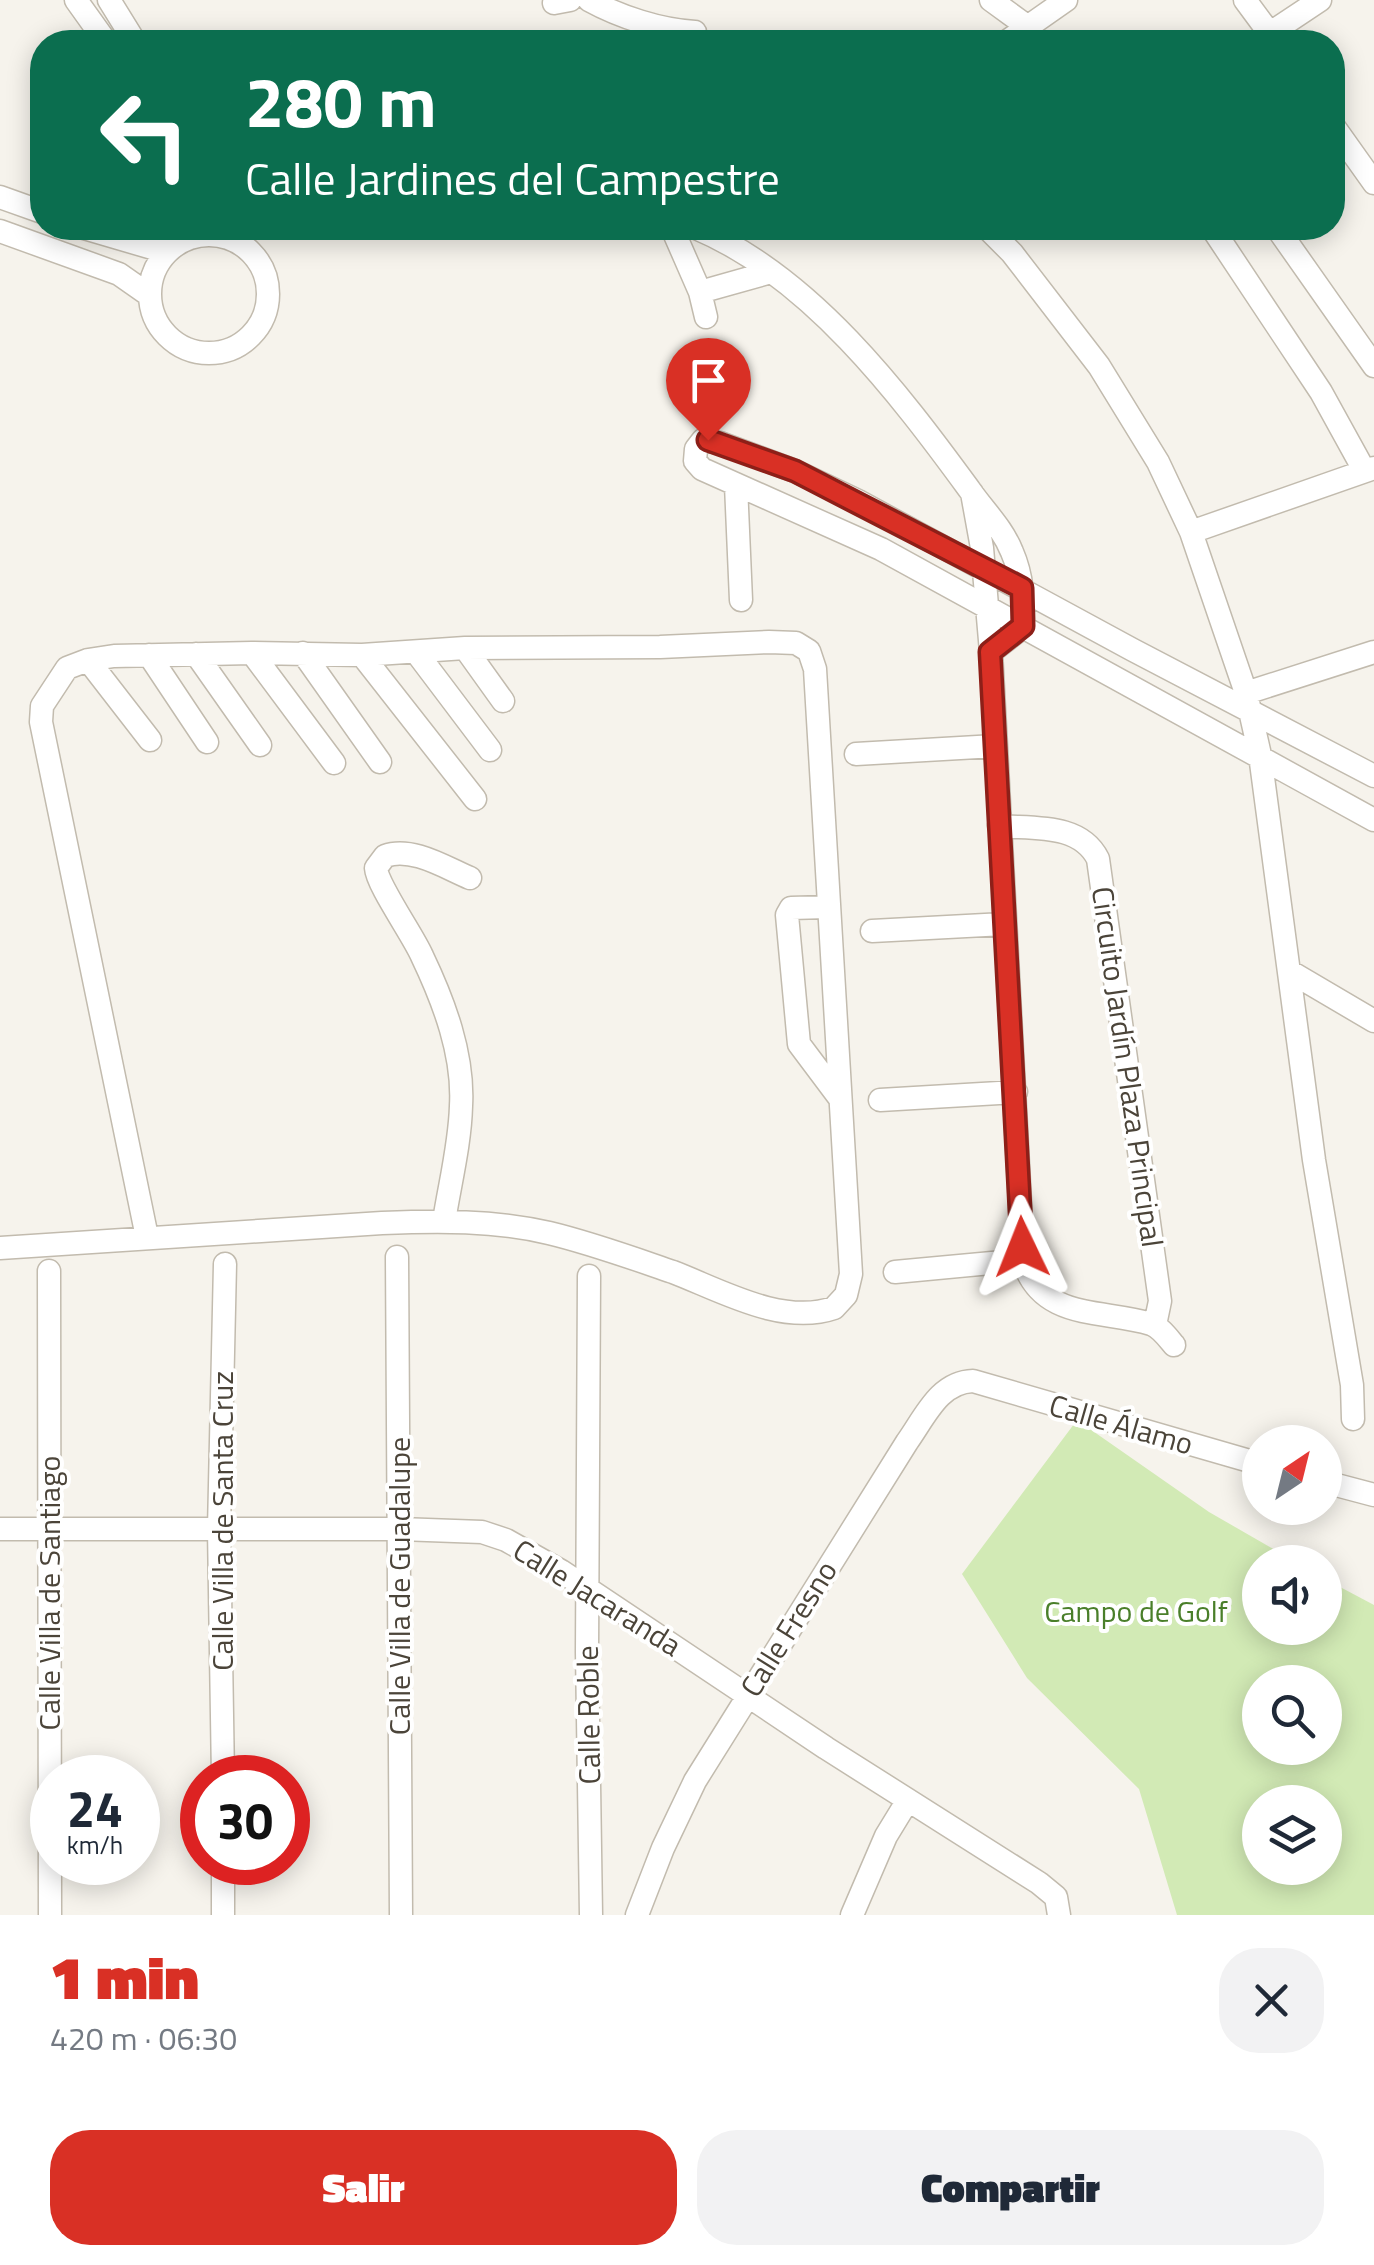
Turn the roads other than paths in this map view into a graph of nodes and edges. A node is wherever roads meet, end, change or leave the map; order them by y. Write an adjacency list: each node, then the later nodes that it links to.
1 (76, 0): 10 (street)
2 (110, 0): 11 (street)
3 (589, 0): 12 (street)
4 (632, 0): 13 (street)
5 (990, 0): 9 (street)
6 (1066, 0): 9 (street)
7 (1245, 0): 15 (street)
8 (1320, 0): 16 (street)
9 (1028, 27): 14 (street)
10 (97, 30)
11 (123, 30)
12 (673, 30)
13 (691, 30)
14 (1024, 30)
15 (1266, 30)
16 (1282, 30)
17 (1345, 139): 18 (street)
18 (1370, 169)
19 (0, 197): 20 (street)
20 (30, 208)
21 (0, 230): 33 (street)
22 (125, 240): 30 (street)
23 (188, 240): 30 (street)
24 (232, 240): 33 (street)
25 (677, 240): 32 (street)
26 (716, 240): 31 (street)
27 (999, 240): 39 (street)
28 (1220, 240): 36 (street)
29 (1286, 240): 35 (street)
30 (166, 252): 33 (street)
31 (771, 272): 32 (street); 38 (street)
32 (700, 292): 34 (street)
33 (149, 296)
34 (706, 317)
35 (1374, 366)
36 (1369, 469): 39 (street)
37 (736, 486): 40 (street); 42 (street); 44 (street)
38 (972, 494): 41 (street); 43 (street)
39 (1191, 532): 58 (street)
40 (942, 547): 41 (street); 42 (street)
41 (985, 572): 43 (street); 45 (street)
42 (927, 574): 45 (street)
43 (1022, 588): 46 (street); 58 (street)
44 (740, 600)
45 (986, 608): 46 (street); 49 (street)
46 (1023, 626): 49 (street); 65 (street)
47 (465, 648): 48 (street); 57 (street); 73 (street)
48 (416, 652): 55 (street); 63 (street)
49 (990, 652): 62 (street)
50 (1374, 652): 58 (street)
51 (252, 653): 52 (street); 53 (street); 67 (street)
52 (303, 653): 55 (street); 66 (street)
53 (196, 654): 54 (street); 61 (street)
54 (148, 655): 56 (street); 60 (street)
55 (362, 655): 69 (street)
56 (88, 660): 59 (street); 82 (street)
57 (503, 701)
58 (1249, 702): 65 (street); 68 (street)
59 (150, 740)
60 (207, 742)
61 (260, 745)
62 (995, 746): 64 (street); 71 (street)
63 (490, 750)
64 (856, 754)
65 (1260, 755): 70 (street); 76 (street)
66 (380, 762)
67 (334, 763)
68 (1374, 776)
69 (475, 800)
70 (1374, 820)
71 (999, 826): 74 (street); 90 (street, Circuito Jardín Plaza Principal)
72 (470, 878): 81 (street)
73 (827, 907): 79 (street); 79 (street)
74 (1004, 924): 75 (street); 78 (street)
75 (872, 931)
76 (1289, 971): 77 (street); 93 (street)
77 (1374, 1021)
78 (1016, 1092): 80 (street); 85 (street)
79 (838, 1096): 81 (street)
80 (880, 1100)
81 (444, 1221): 82 (street)
82 (148, 1238): 83 (street)
83 (0, 1248)
84 (397, 1258): 101 (street, Calle Villa de Guadalupe)
85 (1023, 1260): 88 (street); 90 (street)
86 (225, 1264): 100 (street, Calle Villa de Santa Cruz)
87 (49, 1271): 99 (street, Calle Villa de Santiago)
88 (895, 1272)
89 (589, 1276): 102 (street, Calle Roble)
90 (1155, 1325): 91 (street)
91 (1174, 1345)
92 (983, 1384): 95 (street, Calle Álamo); 103 (street, Calle Fresno)
93 (1363, 1389): 94 (street)
94 (1353, 1419)
95 (1242, 1459)
96 (1342, 1487): 97 (street)
97 (1374, 1495)
98 (0, 1529): 99 (street, Calle Jacaranda)
99 (49, 1529): 100 (street, Calle Jacaranda); 107 (street, Calle Villa de Santiago)
100 (219, 1529): 101 (street, Calle Jacaranda); 104 (street, Calle Villa de Santa Cruz)
101 (400, 1529): 102 (street, Calle Jacaranda); 109 (street, Calle Villa de Guadalupe)
102 (588, 1590): 103 (street, Calle Jacaranda); 110 (street, Calle Roble)
103 (747, 1696): 105 (street, Calle Jacaranda); 111 (street, Calle Fresno)
104 (222, 1755)
105 (908, 1800): 112 (street); 113 (street, Calle Jacaranda)
106 (223, 1885): 108 (street)
107 (50, 1915)
108 (223, 1915)
109 (400, 1915)
110 (591, 1915)
111 (637, 1915)
112 (852, 1915)
113 (1059, 1915)

